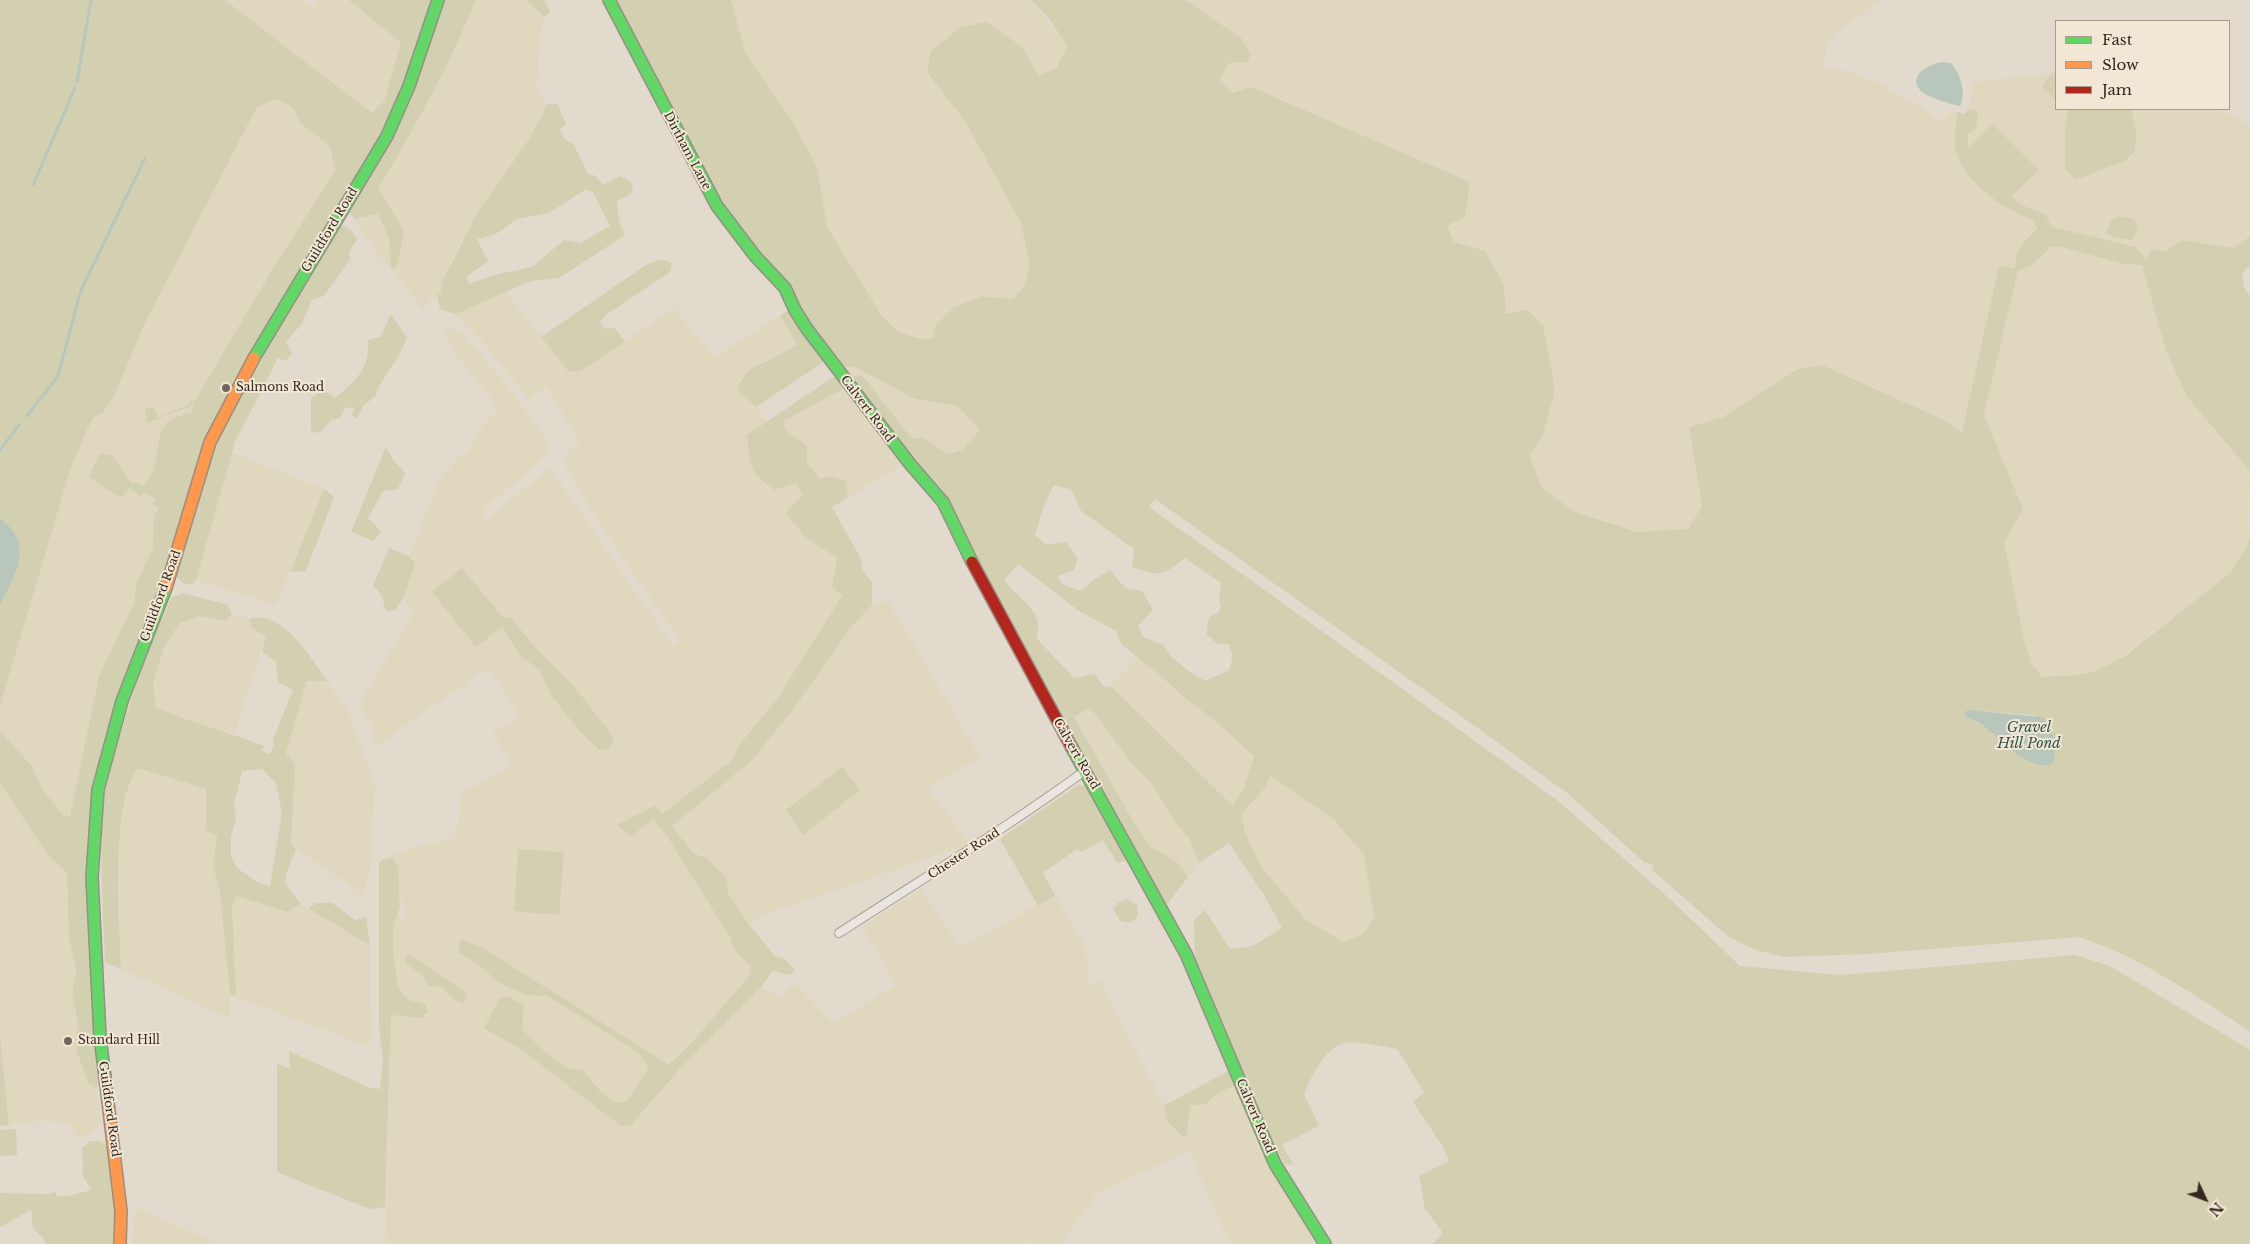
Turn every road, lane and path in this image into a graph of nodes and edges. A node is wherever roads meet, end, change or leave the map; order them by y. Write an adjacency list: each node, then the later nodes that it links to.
1 (438, 0): 6 (street, Guildford Road)
2 (609, 0): 3 (street, Dirtham Lane)
3 (785, 288): 4 (street, Calvert Road)
4 (1086, 770): 5 (street, Chester Road); 7 (street, Calvert Road)
5 (839, 933)
6 (120, 1244)
7 (1325, 1244)

